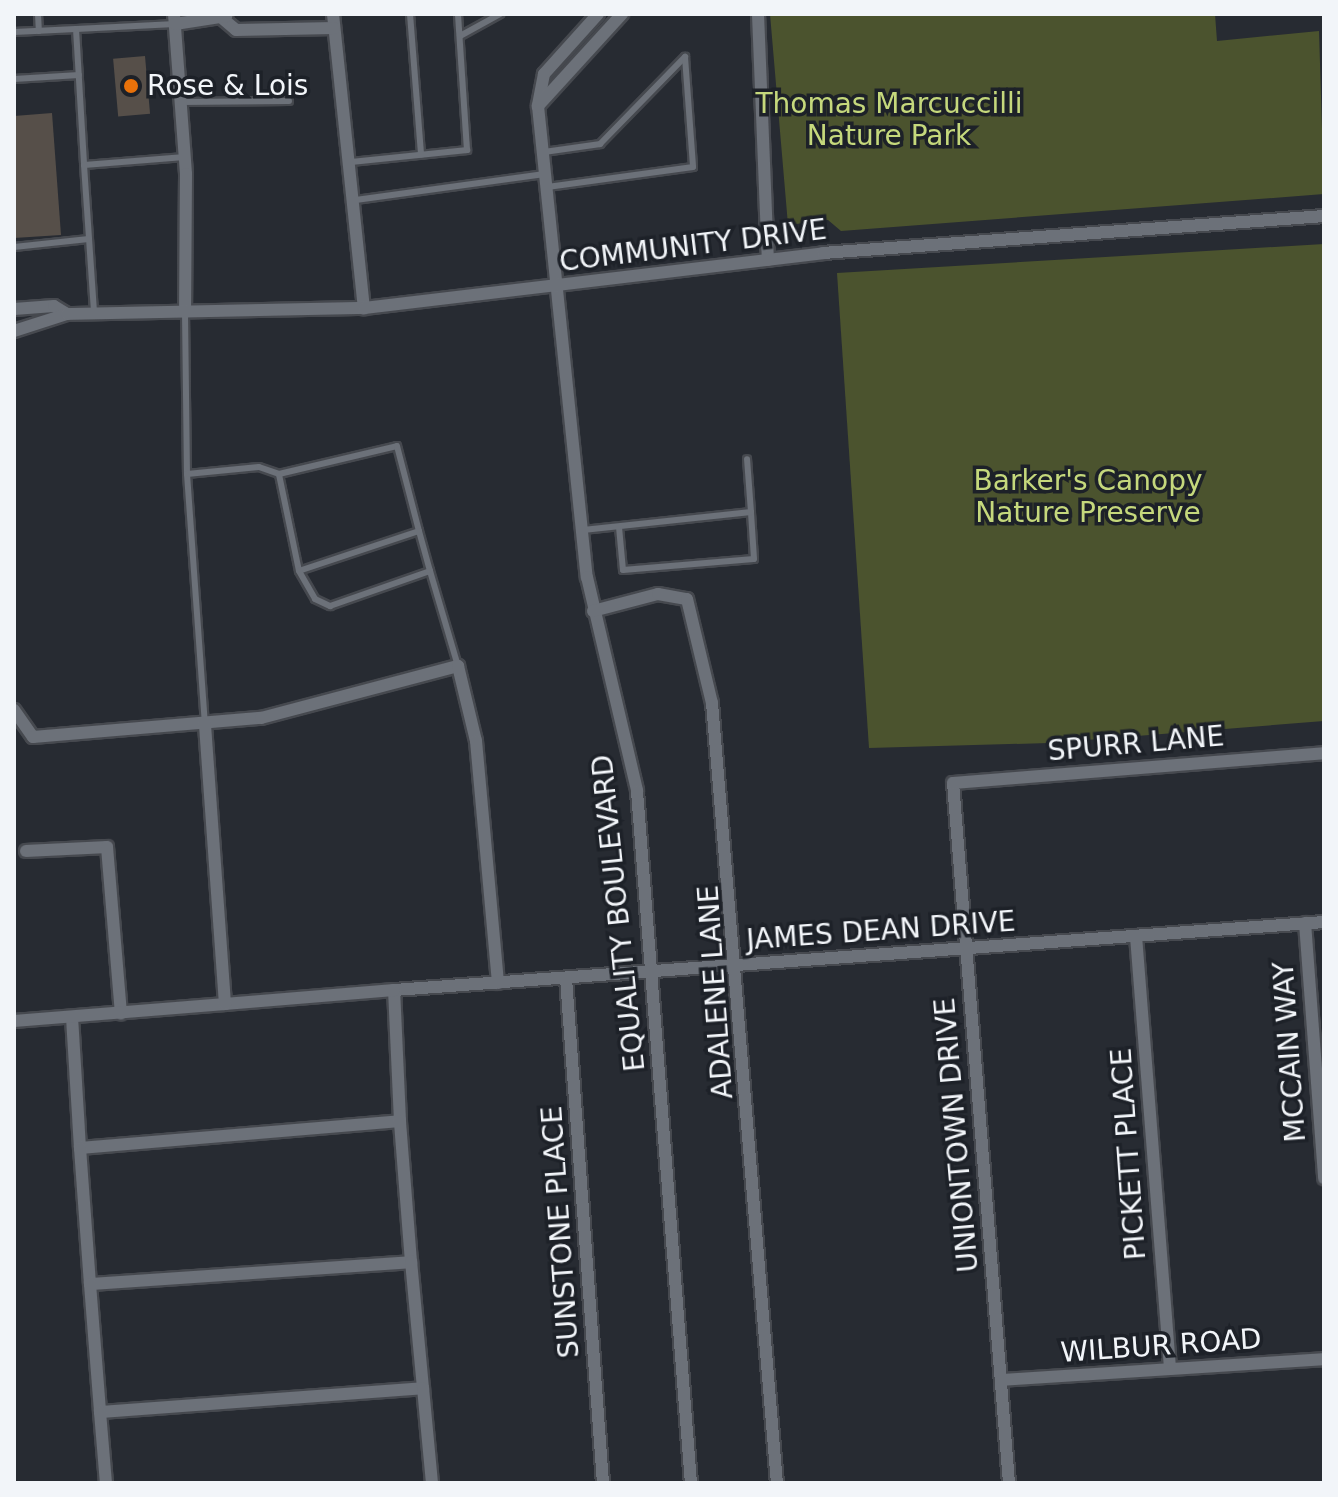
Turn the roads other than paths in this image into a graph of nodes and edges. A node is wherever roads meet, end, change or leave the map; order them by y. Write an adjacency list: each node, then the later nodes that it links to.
1 (38, 14): 13 (lane)
2 (333, 14): 11 (street)
3 (410, 14): 22 (lane)
4 (458, 14): 15 (lane)
5 (500, 14): 15 (lane)
6 (598, 14): 20 (street, EQUALITY BOULEVARD)
7 (622, 14): 20 (street)
8 (758, 14): 31 (street)
9 (225, 17): 10 (street); 11 (street)
10 (175, 19): 12 (lane); 19 (street)
11 (334, 28): 24 (street)
12 (76, 29): 13 (lane); 16 (lane)
13 (39, 31): 14 (lane)
14 (14, 32)
15 (460, 36): 22 (lane)
16 (79, 75): 17 (lane); 25 (lane)
17 (14, 79)
18 (289, 101): 19 (lane)
19 (182, 102): 23 (street)
20 (538, 106): 21 (street, EQUALITY BOULEVARD)
21 (542, 153): 26 (street, EQUALITY BOULEVARD); 26 (lane)
22 (421, 155): 24 (lane)
23 (185, 157): 25 (lane); 33 (street)
24 (351, 162): 27 (street)
25 (84, 165): 29 (lane)
26 (546, 180): 27 (lane); 32 (street, EQUALITY BOULEVARD)
27 (355, 200): 34 (street)
28 (1324, 216): 31 (street, COMMUNITY DRIVE)
29 (89, 239): 30 (lane); 36 (lane)
30 (14, 247)
31 (768, 260): 32 (street, COMMUNITY DRIVE)
32 (559, 286): 34 (street, COMMUNITY DRIVE); 44 (street, EQUALITY BOULEVARD)
33 (185, 308): 34 (street, COMMUNITY DRIVE); 36 (street, COMMUNITY DRIVE); 40 (lane)
34 (364, 308)
35 (14, 309): 37 (street, COMMUNITY DRIVE)
36 (94, 312): 37 (street, COMMUNITY DRIVE)
37 (67, 314): 38 (street, COMMUNITY DRIVE)
38 (14, 331)
39 (747, 459): 42 (lane)
40 (187, 474): 41 (lane); 51 (lane)
41 (279, 474): 45 (lane); 46 (lane)
42 (751, 512): 43 (lane); 43 (lane)
43 (619, 527): 44 (lane)
44 (583, 530): 48 (street, EQUALITY BOULEVARD)
45 (419, 531): 46 (lane); 47 (lane)
46 (299, 571): 47 (lane)
47 (430, 571): 49 (lane)
48 (593, 611): 59 (street, ADALENE LANE); 60 (street, EQUALITY BOULEVARD)
49 (458, 666): 51 (street); 62 (street)
50 (14, 710): 51 (street)
51 (205, 723): 64 (street)
52 (1324, 753): 53 (street, SPURR LANE)
53 (953, 783): 58 (street, UNIONTOWN DRIVE)
54 (26, 851): 65 (street)
55 (1324, 922): 56 (street, JAMES DEAN DRIVE)
56 (1305, 923): 57 (street, JAMES DEAN DRIVE); 70 (street, MCCAIN WAY)
57 (1136, 936): 58 (street, JAMES DEAN DRIVE); 74 (street, PICKETT PLACE)
58 (967, 949): 59 (street, JAMES DEAN DRIVE); 75 (street, UNIONTOWN DRIVE)
59 (738, 966): 60 (street, JAMES DEAN DRIVE); 82 (street, ADALENE LANE)
60 (651, 972): 61 (street, JAMES DEAN DRIVE); 81 (street, EQUALITY BOULEVARD)
61 (566, 978): 62 (street, JAMES DEAN DRIVE); 80 (street, SUNSTONE PLACE)
62 (498, 983): 63 (street, JAMES DEAN DRIVE)
63 (394, 990): 64 (street, JAMES DEAN DRIVE); 68 (street)
64 (225, 1004): 65 (street, JAMES DEAN DRIVE)
65 (121, 1013): 66 (street, JAMES DEAN DRIVE)
66 (72, 1017): 67 (street, JAMES DEAN DRIVE); 69 (street)
67 (14, 1021)
68 (400, 1121): 69 (street); 71 (street)
69 (80, 1148): 72 (street)
70 (1324, 1178)
71 (411, 1262): 72 (street); 76 (street)
72 (90, 1284): 77 (street)
73 (1324, 1359): 74 (street, WILBUR ROAD)
74 (1170, 1369): 75 (street, WILBUR ROAD)
75 (1001, 1380): 83 (street, UNIONTOWN DRIVE)
76 (423, 1388): 77 (street); 79 (street)
77 (100, 1412): 78 (street)
78 (106, 1483)
79 (432, 1483)
80 (603, 1483)
81 (691, 1483)
82 (777, 1483)
83 (1009, 1483)

